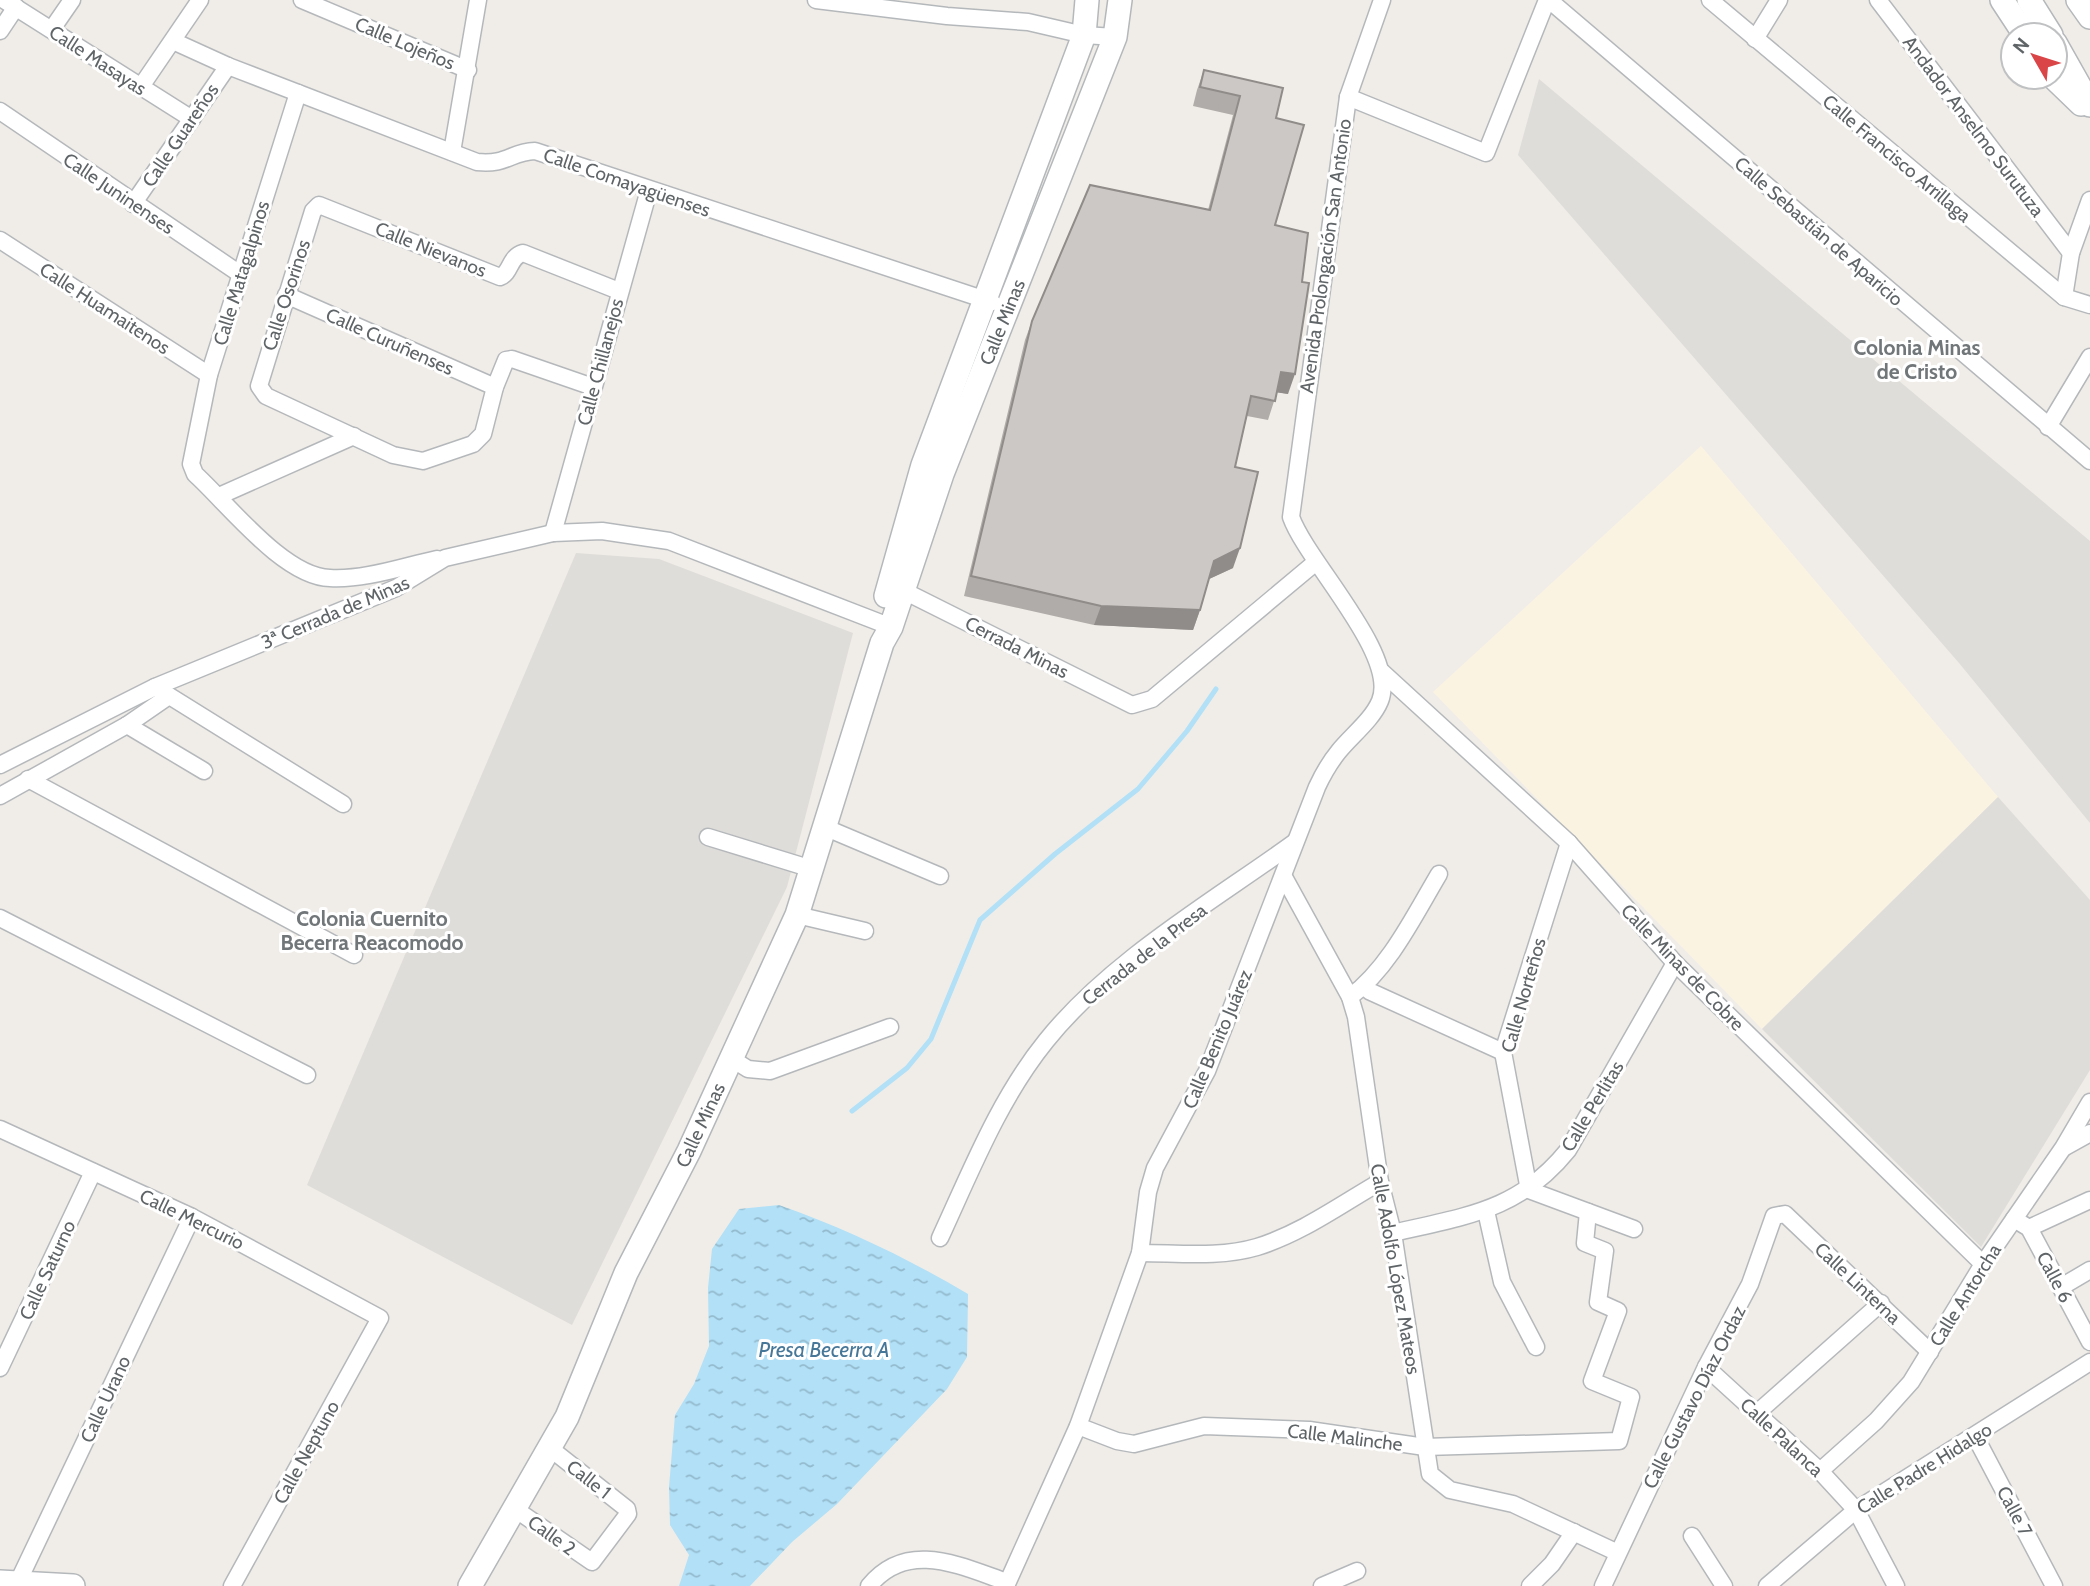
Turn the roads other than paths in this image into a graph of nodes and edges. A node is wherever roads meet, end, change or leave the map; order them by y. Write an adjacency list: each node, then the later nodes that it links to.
1 (72, 0): 18 (street)
2 (200, 0): 23 (street)
3 (302, 0): 26 (street, Calle Lojeños)
4 (478, 0): 26 (street)
5 (816, 0): 20 (street)
6 (1087, 0): 20 (street, Calle Minas)
7 (1120, 0): 21 (street, Calle Minas)
8 (1382, 0): 30 (street, Avenida Prolongación San Antonio)
9 (1548, 0): 30 (street); 52 (street, Calle Sebastián de Aparicio)
10 (1710, 0): 22 (street, Calle Francisco Arrillaga)
11 (1779, 0): 22 (street)
12 (1878, 0): 41 (street, Andador Anselmo Surutuza)
13 (2002, 0): 17 (street)
14 (2078, 0): 16 (street)
15 (10, 4): 18 (street, Calle Masayas); 19 (street)
16 (2090, 17)
17 (2016, 21)
18 (52, 29): 27 (street, Calle Masayas)
19 (0, 31)
20 (1084, 35): 21 (street); 46 (street, Calle Minas)
21 (1115, 37): 46 (street, Calle Minas)
22 (1755, 39): 45 (street, Calle Francisco Arrillaga)
23 (173, 41): 24 (street, Calle Comayagüenses); 27 (street)
24 (228, 66): 29 (street, Calle Comayagüenses); 34 (street, Calle Guareños)
25 (2069, 68): 31 (street)
26 (468, 70): 35 (street)
27 (140, 88): 34 (street, Calle Masayas)
28 (2068, 91): 33 (street)
29 (298, 93): 35 (street, Calle Comayagüenses); 42 (street, Calle Matagalpinos)
30 (1348, 97): 58 (street, Avenida Prolongación San Antonio)
31 (2090, 105)
32 (0, 111): 38 (street, Calle Juninenses)
33 (2090, 112)
34 (192, 120): 38 (street, Calle Guareños)
35 (452, 152): 36 (street, Calle Comayagüenses)
36 (649, 190): 43 (street, Calle Chillanejos); 46 (street, Calle Comayagüenses)
37 (2090, 200): 41 (street)
38 (133, 204): 42 (street, Calle Juninenses)
39 (313, 211): 43 (street, Calle Nievanos); 44 (street, Calle Osorinos)
40 (0, 240): 49 (street, Calle Huamaitenos)
41 (2071, 253): 45 (street)
42 (240, 274): 49 (street, Calle Matagalpinos)
43 (619, 291): 51 (street, Calle Chillanejos)
44 (286, 295): 50 (street, Calle Curuñenses); 53 (street, Calle Osorinos)
45 (2064, 297): 47 (street, Calle Francisco Arrillaga)
46 (997, 303): 59 (street, Calle Minas)
47 (2090, 305)
48 (2090, 357): 52 (street)
49 (209, 375): 55 (street, Calle Matagalpinos)
50 (495, 387): 51 (street); 53 (street)
51 (593, 387): 56 (street, Calle Chillanejos)
52 (2048, 426): 54 (street, Calle Sebastián de Aparicio)
53 (354, 436): 55 (street)
54 (2090, 461)
55 (219, 496): 57 (street)
56 (553, 533): 57 (street, 3ª Cerrada de Minas); 60 (street, 3ª Cerrada de Minas)
57 (446, 558): 62 (street, 3ª Cerrada de Minas)
58 (1315, 562): 59 (street, Cerrada Minas); 61 (street)
59 (895, 586): 60 (street, Calle Minas)
60 (881, 633): 69 (street, Calle Minas)
61 (1382, 672): 71 (street, Calle Benito Juárez); 72 (street, Calle Minas de Cobre)
62 (162, 691): 63 (street); 64 (street, 3ª Cerrada de Minas); 68 (street)
63 (127, 725): 65 (street); 66 (street)
64 (0, 765)
65 (204, 771)
66 (28, 779): 67 (street); 80 (street)
67 (0, 796)
68 (344, 804)
69 (824, 827): 73 (street, Calle Minas); 75 (street)
70 (708, 837): 73 (street)
71 (1295, 842): 76 (street, Calle Benito Juárez); 104 (street, Cerrada de la Presa)
72 (1569, 844): 81 (street, Calle Minas de Cobre); 85 (street, Calle Norteños)
73 (812, 869): 77 (street, Calle Minas)
74 (1439, 874): 83 (street)
75 (940, 876)
76 (1284, 877): 83 (street, Calle Adolfo López Mateos); 105 (street, Calle Benito Juárez)
77 (797, 915): 79 (street); 86 (street, Calle Minas)
78 (0, 918): 87 (street)
79 (865, 931)
80 (354, 955)
81 (1675, 963): 94 (street, Calle Perlitas); 106 (street, Calle Minas de Cobre)
82 (1369, 991): 85 (street)
83 (1350, 997): 93 (street, Calle Adolfo López Mateos)
84 (890, 1027): 86 (street)
85 (1503, 1052): 94 (street, Calle Norteños)
86 (732, 1059): 121 (street, Calle Minas)
87 (307, 1075)
88 (2090, 1102): 91 (street, Calle Antorcha)
89 (0, 1129): 92 (street, Calle Mercurio)
90 (2090, 1133): 91 (street)
91 (2063, 1148): 100 (street, Calle Antorcha)
92 (93, 1172): 99 (street, Calle Mercurio); 116 (street, Calle Saturno)
93 (1380, 1181): 103 (street, Calle Adolfo López Mateos); 105 (street)
94 (1529, 1190): 96 (street, Calle Perlitas); 97 (street)
95 (2090, 1200): 101 (street)
96 (1486, 1211): 103 (street, Calle Perlitas); 112 (street)
97 (1588, 1212): 102 (street); 120 (street, Calle Malinche)
98 (1785, 1214): 109 (street, Calle Linterna); 115 (street, Calle Gustavo Díaz Ordaz)
99 (192, 1217): 110 (street, Calle Mercurio); 130 (street, Calle Urano)
100 (2014, 1219): 101 (street, Calle 6); 106 (street, Calle Antorcha)
101 (2029, 1228): 108 (street, Calle 6)
102 (1634, 1229)
103 (1393, 1233): 120 (street, Calle Adolfo López Mateos)
104 (940, 1238)
105 (1140, 1253): 118 (street, Calle Benito Juárez)
106 (1983, 1264): 113 (street, Calle Antorcha)
107 (2090, 1270): 108 (street)
108 (2061, 1287): 111 (street, Calle 6)
109 (1881, 1303): 113 (street, Calle Linterna); 117 (street)
110 (380, 1318): 133 (street, Calle Neptuno)
111 (2090, 1342)
112 (1536, 1347)
113 (1930, 1352): 122 (street, Calle Antorcha)
114 (2090, 1362): 119 (street, Calle Padre Hidalgo)
115 (1706, 1367): 117 (street, Calle Palanca); 127 (street, Calle Gustavo Díaz Ordaz)
116 (0, 1368)
117 (1757, 1413): 122 (street, Calle Palanca)
118 (1078, 1426): 120 (street, Calle Malinche); 131 (street, Calle Benito Juárez)
119 (1975, 1436): 124 (street, Calle Padre Hidalgo); 142 (street, Calle 7)
120 (1425, 1447): 125 (street, Calle Adolfo López Mateos)
121 (551, 1449): 123 (street, Calle Minas); 128 (street, Calle 1)
122 (1820, 1471): 124 (street, Calle Palanca)
123 (515, 1509): 128 (street, Calle 2); 134 (street, Calle Minas)
124 (1856, 1510): 140 (street, Calle Padre Hidalgo); 141 (street, Calle Palanca)
125 (1574, 1532): 127 (street, Calle Adolfo López Mateos); 137 (street)
126 (1692, 1536): 139 (street)
127 (1616, 1552): 138 (street, Calle Gustavo Díaz Ordaz)
128 (588, 1562)
129 (1357, 1571): 136 (street)
130 (9, 1582): 132 (street)
131 (1007, 1584): 135 (street)
132 (73, 1586)
133 (232, 1586)
134 (470, 1586)
135 (869, 1586)
136 (1322, 1586)
137 (1530, 1586)
138 (1603, 1586)
139 (1724, 1586)
140 (1767, 1586)
141 (1896, 1586)
142 (2054, 1586)

